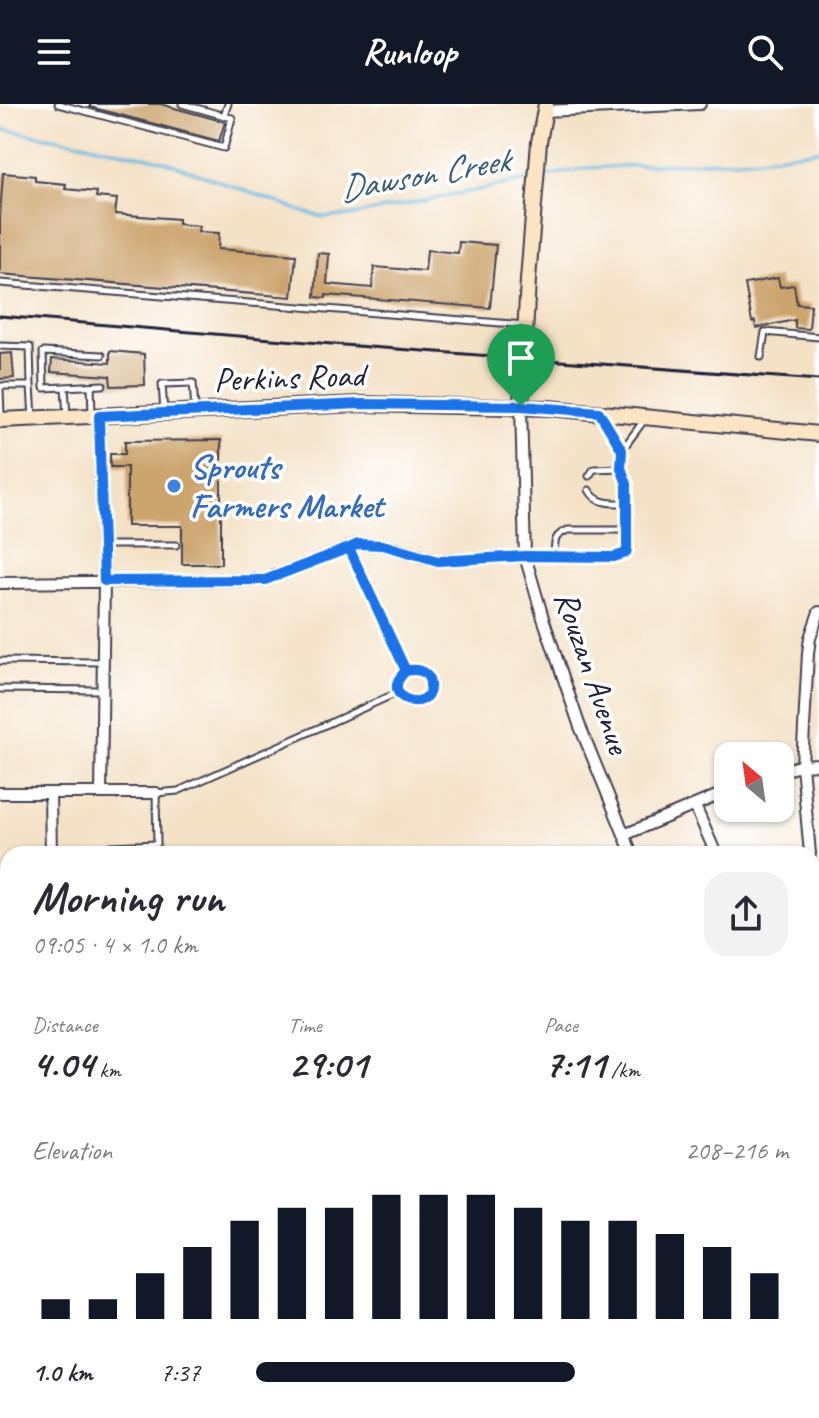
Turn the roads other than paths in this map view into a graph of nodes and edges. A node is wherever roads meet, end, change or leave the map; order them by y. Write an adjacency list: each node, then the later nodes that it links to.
1 (58, 104): 7 (lane)
2 (91, 104): 7 (lane)
3 (182, 104): 8 (lane)
4 (228, 104): 8 (lane)
5 (700, 104): 6 (street)
6 (544, 106): 10 (main road)
7 (89, 112): 8 (lane)
8 (224, 115)
9 (0, 283): 10 (lane)
10 (526, 325): 20 (main road)
11 (819, 337): 14 (lane)
12 (0, 346): 16 (lane)
13 (102, 355): 18 (lane)
14 (761, 357)
15 (103, 385): 17 (lane)
16 (31, 386): 19 (lane); 27 (lane)
17 (91, 386): 18 (lane); 24 (lane)
18 (65, 387): 25 (lane)
19 (0, 388): 28 (lane)
20 (521, 406): 21 (main road, Perkins Road); 22 (main road, Perkins Road); 39 (street, Rouzan Avenue)
21 (195, 411): 23 (main road, Perkins Road); 23 (lane)
22 (599, 412): 26 (main road, Perkins Road); 30 (lane)
23 (164, 413): 24 (main road, Perkins Road)
24 (95, 416): 25 (main road, Perkins Road); 36 (street)
25 (67, 417): 27 (main road, Perkins Road)
26 (647, 417): 29 (main road, Perkins Road); 30 (lane)
27 (33, 419): 28 (main road, Perkins Road)
28 (1, 420)
29 (819, 434)
30 (622, 450): 31 (lane)
31 (621, 468): 32 (lane); 34 (lane)
32 (589, 476)
33 (589, 490): 34 (lane)
34 (627, 503): 35 (lane)
35 (627, 530): 40 (lane); 40 (lane)
36 (102, 545): 37 (lane); 41 (street)
37 (176, 545)
38 (349, 548): 39 (street); 41 (street); 46 (lane)
39 (525, 556): 40 (lane); 59 (street, Rouzan Avenue)
40 (554, 556)
41 (104, 581): 42 (street); 45 (street)
42 (0, 583)
43 (819, 612): 51 (street)
44 (0, 661): 45 (lane)
45 (103, 662): 48 (street)
46 (406, 671): 49 (lane); 49 (lane)
47 (0, 689): 48 (lane)
48 (102, 690): 55 (street)
49 (399, 692): 56 (lane)
50 (819, 764): 51 (street)
51 (802, 765): 52 (street); 64 (street)
52 (794, 768)
53 (0, 793): 54 (street)
54 (50, 793): 55 (street); 60 (street)
55 (101, 793): 56 (street)
56 (156, 793): 61 (lane)
57 (714, 797): 58 (street)
58 (695, 806): 59 (street); 63 (street)
59 (624, 835): 62 (street, Rouzan Avenue)
60 (51, 846)
61 (111, 846)
62 (629, 846)
63 (712, 846)
64 (809, 846)

